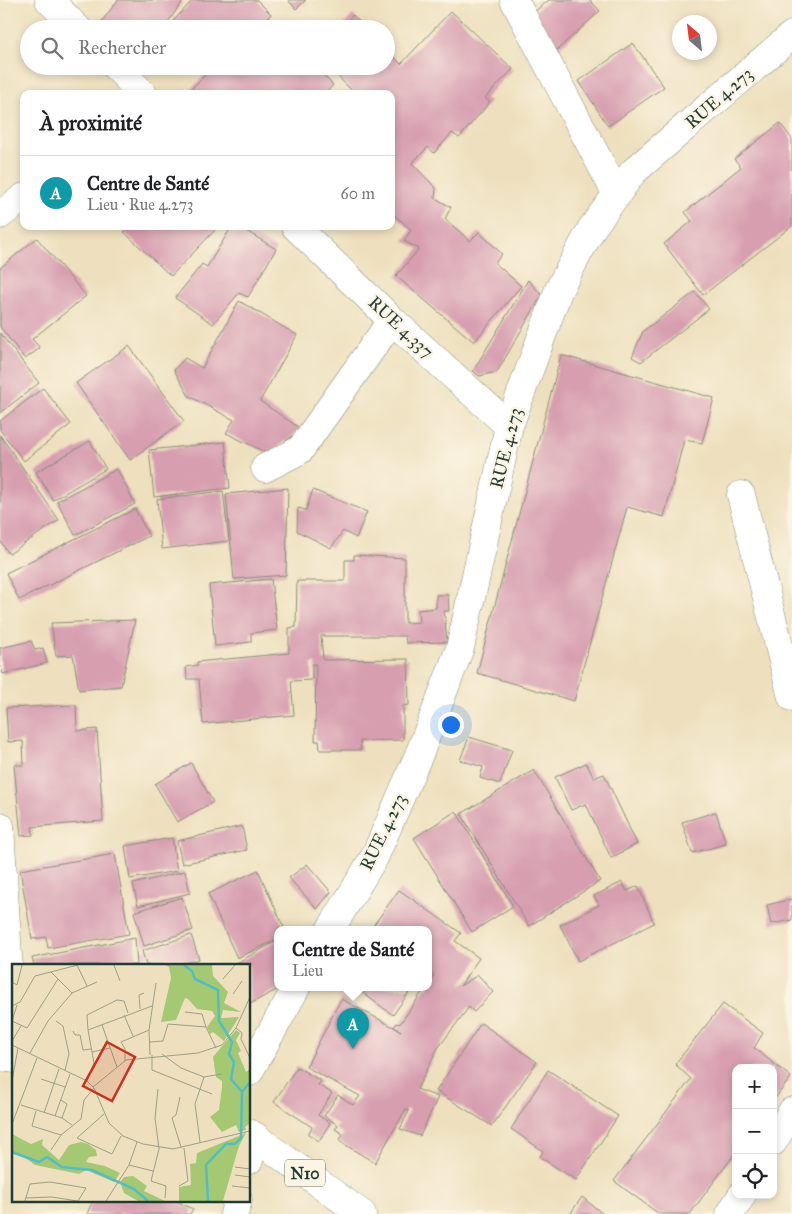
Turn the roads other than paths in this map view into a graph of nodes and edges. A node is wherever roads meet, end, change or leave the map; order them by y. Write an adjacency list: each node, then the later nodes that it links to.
1 (49, 0): 3 (main road)
2 (514, 0): 7 (main road)
3 (69, 20)
4 (792, 35): 7 (main road, RUE 4.273)
5 (124, 75): 6 (main road)
6 (139, 90)
7 (617, 195): 12 (main road, RUE 4.273)
8 (20, 200): 9 (main road)
9 (0, 215)
10 (299, 230): 11 (main road, RUE 4.337)
11 (392, 320): 12 (main road, RUE 4.337); 13 (main road)
12 (509, 426): 17 (main road, RUE 4.273)
13 (264, 468)
14 (741, 496): 15 (main road)
15 (792, 697)
16 (0, 826): 19 (main road)
17 (332, 926)
18 (294, 991): 20 (main road)
19 (8, 1058)
20 (250, 1070)
21 (792, 1111): 22 (main road)
22 (777, 1135)
23 (251, 1143): 25 (main road, N10)
24 (739, 1199): 26 (main road)
25 (362, 1214)
26 (730, 1214)

